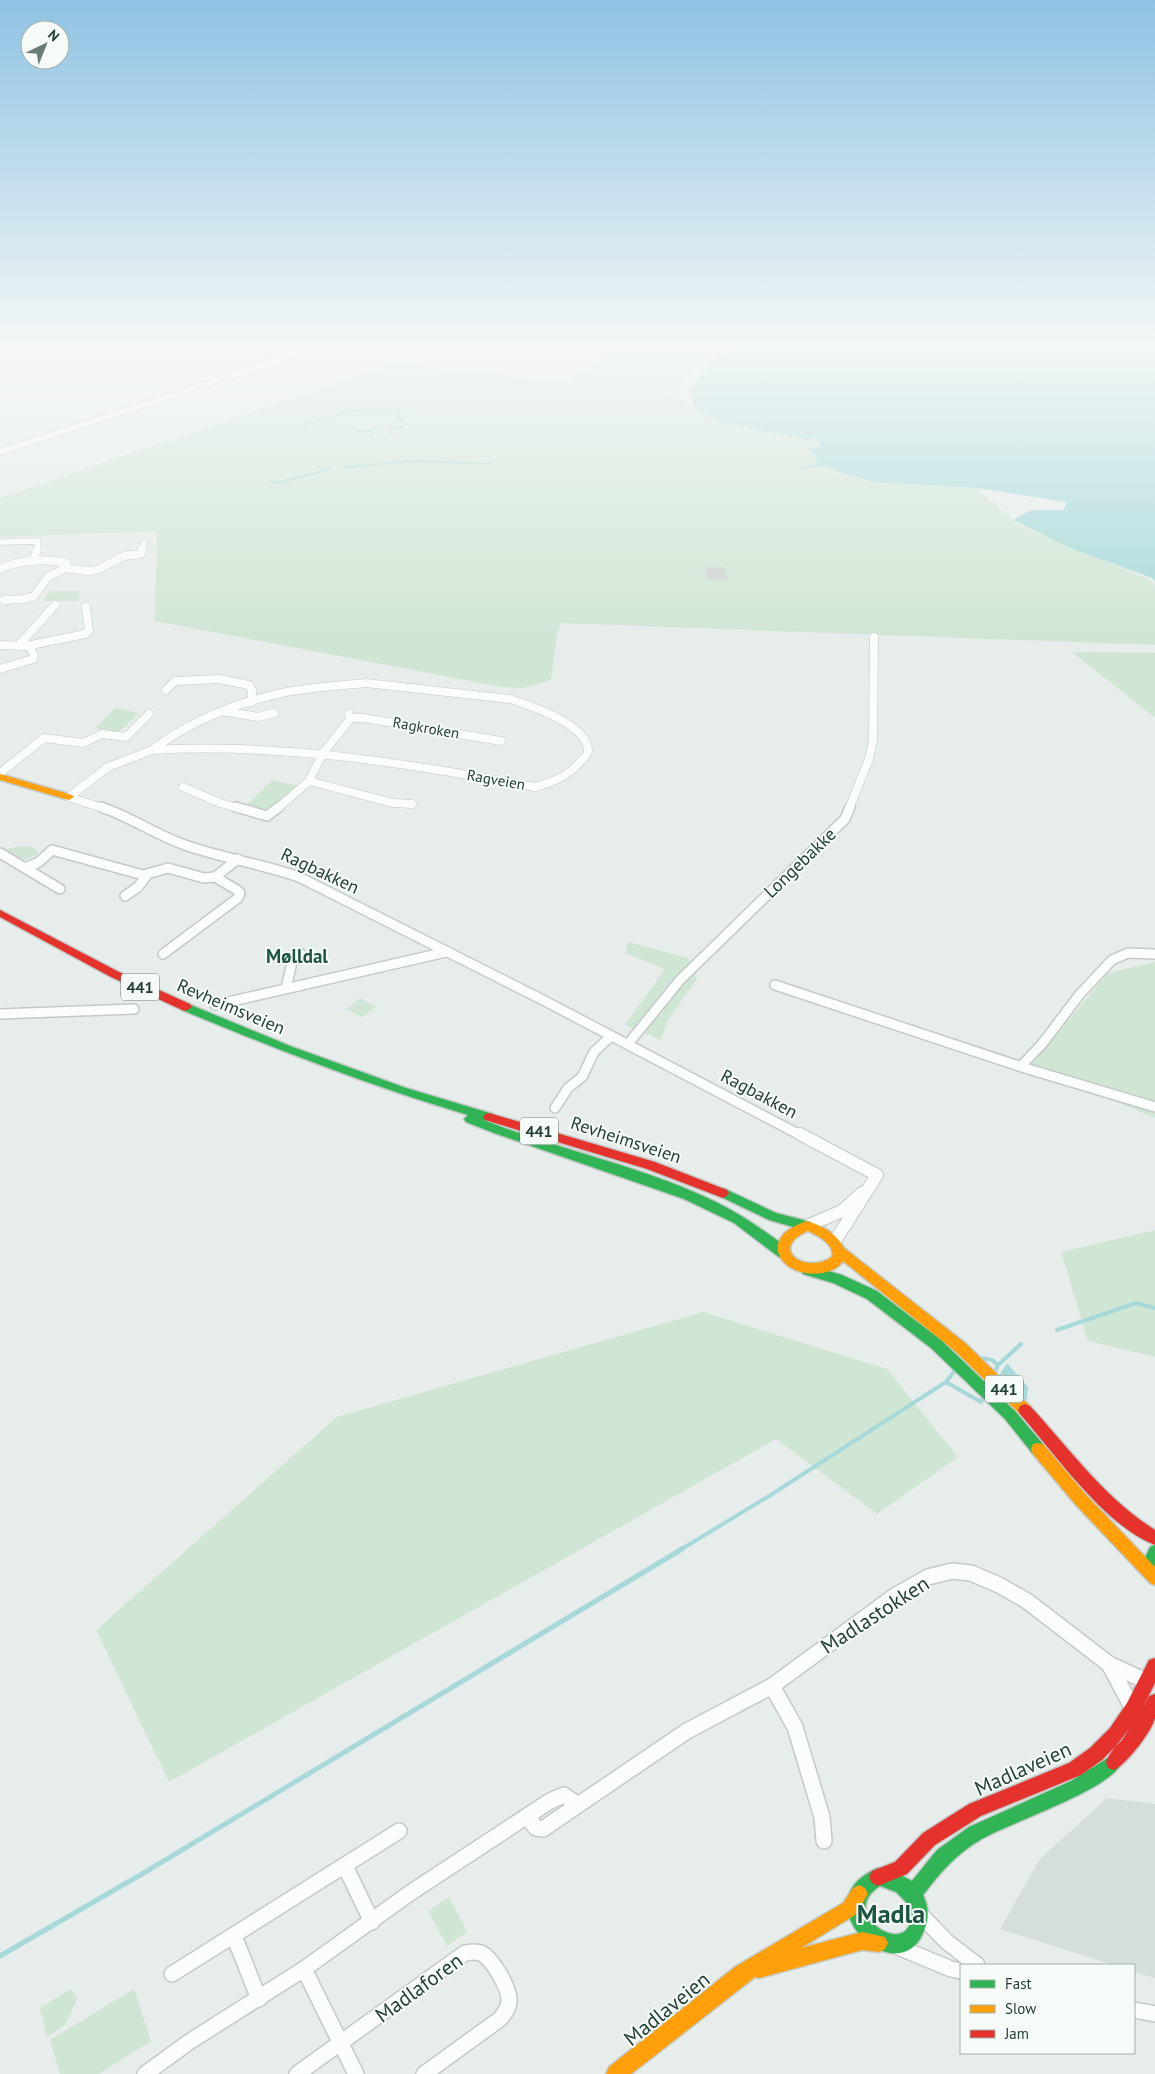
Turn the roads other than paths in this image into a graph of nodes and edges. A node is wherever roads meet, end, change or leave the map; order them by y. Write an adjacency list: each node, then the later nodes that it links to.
1 (28, 443): 2 (street)
2 (0, 452)
3 (0, 542): 5 (street)
4 (144, 542): 6 (street)
5 (33, 562): 6 (street); 7 (street)
6 (65, 568): 8 (street)
7 (0, 569)
8 (4, 600)
9 (55, 605): 13 (street)
10 (86, 607): 14 (street)
11 (874, 637): 48 (street, Longebakke)
12 (0, 644): 13 (street)
13 (19, 646): 14 (street)
14 (29, 646): 15 (street)
15 (0, 669)
16 (166, 690): 17 (street)
17 (252, 702): 18 (street, Ragveien); 23 (street, Ragveien)
18 (222, 711): 19 (street); 22 (street, Ragveien)
19 (274, 713)
20 (149, 714): 24 (street)
21 (501, 741): 23 (street, Ragkroken)
22 (152, 750): 23 (street, Ragveien); 28 (street, Ragveien)
23 (323, 753): 26 (street, Ragkroken)
24 (0, 773)
25 (0, 777): 28 (main road, Ragbakken)
26 (308, 781): 27 (street, Ragkroken); 29 (street)
27 (183, 787)
28 (69, 797): 31 (street, Ragbakken)
29 (412, 804)
30 (0, 853): 32 (street)
31 (238, 859): 34 (street); 38 (street, Ragbakken)
32 (25, 868): 33 (street); 35 (street)
33 (147, 875): 34 (street); 36 (street)
34 (215, 877): 40 (street)
35 (60, 889)
36 (125, 896)
37 (0, 913): 50 (main road, Revheimsveien / 441)
38 (446, 952): 43 (street); 47 (street, Ragbakken)
39 (300, 953): 43 (street)
40 (163, 954)
41 (1155, 954): 49 (street)
42 (775, 985): 49 (street)
43 (286, 988): 44 (street)
44 (215, 1005)
45 (134, 1009): 46 (street)
46 (0, 1014)
47 (611, 1036): 48 (street, Ragbakken); 52 (street)
48 (628, 1044): 53 (street, Ragbakken)
49 (1021, 1066): 51 (street)
50 (402, 1091): 54 (main road, Revheimsveien / 441); 56 (main road, Revheimsveien / 441)
51 (1155, 1107)
52 (555, 1108)
53 (868, 1187): 54 (street); 55 (street, Ragbakken)
54 (807, 1226): 55 (main road, 441); 56 (main road)
55 (837, 1245): 57 (main road); 58 (main road, 441)
56 (784, 1253): 57 (main road, 441)
57 (808, 1270): 60 (main road, 441)
58 (1155, 1538)
59 (1155, 1552): 60 (main road, 441)
60 (1155, 1578)
61 (1109, 1664): 63 (street, Madlastokken); 64 (street, Madlastokken); 66 (street, Madlastokken)
62 (1155, 1666): 63 (main road, Madlaveien)
63 (1146, 1681): 66 (main road, Madlaveien)
64 (772, 1686): 68 (street); 74 (street, Madlastokken)
65 (1155, 1702): 72 (main road, Madlaveien)
66 (1133, 1708): 70 (main road, Madlaveien)
67 (399, 1831): 69 (street)
68 (824, 1841)
69 (345, 1866): 74 (street); 75 (street)
70 (878, 1877): 71 (main road); 72 (main road)
71 (858, 1894): 76 (main road); 81 (main road, Madlaveien)
72 (913, 1894): 73 (main road)
73 (920, 1914): 76 (main road); 77 (street)
74 (372, 1922): 78 (street)
75 (234, 1936): 80 (street); 82 (street)
76 (888, 1944): 79 (street); 81 (main road, Madlaveien)
77 (976, 1964)
78 (304, 1969): 82 (street); 85 (street)
79 (960, 1971)
80 (172, 1974)
81 (742, 1974): 90 (main road, Madlaveien)
82 (259, 1999): 86 (street)
83 (1135, 2010): 84 (street)
84 (1155, 2014)
85 (341, 2044): 87 (street, Madlaforen); 88 (street); 89 (street, Madlaforen)
86 (145, 2074)
87 (297, 2074)
88 (356, 2074)
89 (424, 2074)
90 (616, 2074)

